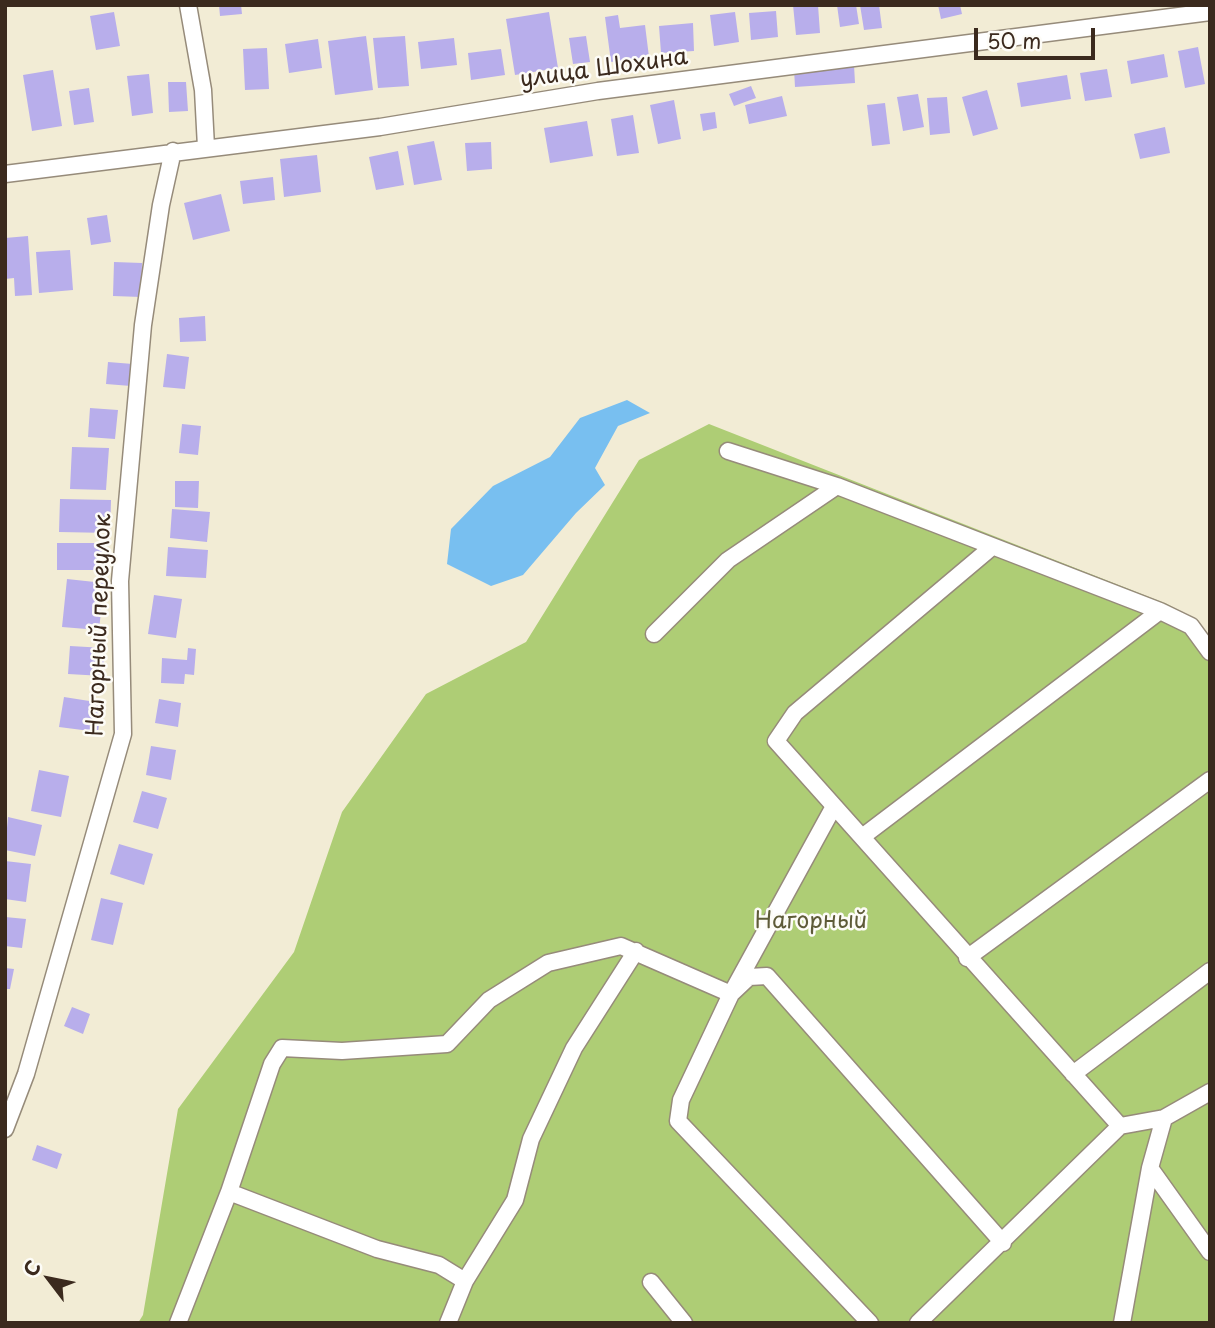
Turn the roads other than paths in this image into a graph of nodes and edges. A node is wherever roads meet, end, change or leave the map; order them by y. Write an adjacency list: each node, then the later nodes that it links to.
1 (188, 5): 3 (street)
2 (1210, 12): 3 (street, улица Шохина)
3 (206, 147): 4 (street, улица Шохина)
4 (173, 151): 5 (street, улица Шохина); 23 (street, Нагорный переулок)
5 (5, 174)
6 (729, 451): 7 (street)
7 (837, 486): 8 (street); 10 (street)
8 (992, 547): 9 (street); 13 (street)
9 (1160, 611): 11 (street); 14 (street)
10 (654, 634)
11 (1210, 652)
12 (1210, 780): 16 (street)
13 (833, 808): 14 (street); 18 (street)
14 (863, 837): 16 (street)
15 (636, 951): 18 (street); 25 (street); 28 (street)
16 (967, 958): 19 (street)
17 (1210, 971): 19 (street)
18 (730, 994): 26 (street); 33 (street)
19 (1073, 1074): 22 (street)
20 (1210, 1093): 21 (street)
21 (1164, 1118): 22 (street); 24 (street)
22 (1120, 1126): 26 (street)
23 (5, 1129)
24 (1150, 1168): 27 (street); 35 (street)
25 (229, 1192): 28 (street); 30 (street)
26 (1003, 1243): 34 (street)
27 (1210, 1252)
28 (465, 1281): 31 (street)
29 (651, 1282): 32 (street)
30 (178, 1323)
31 (448, 1323)
32 (684, 1323)
33 (870, 1323)
34 (918, 1323)
35 (1122, 1323)

